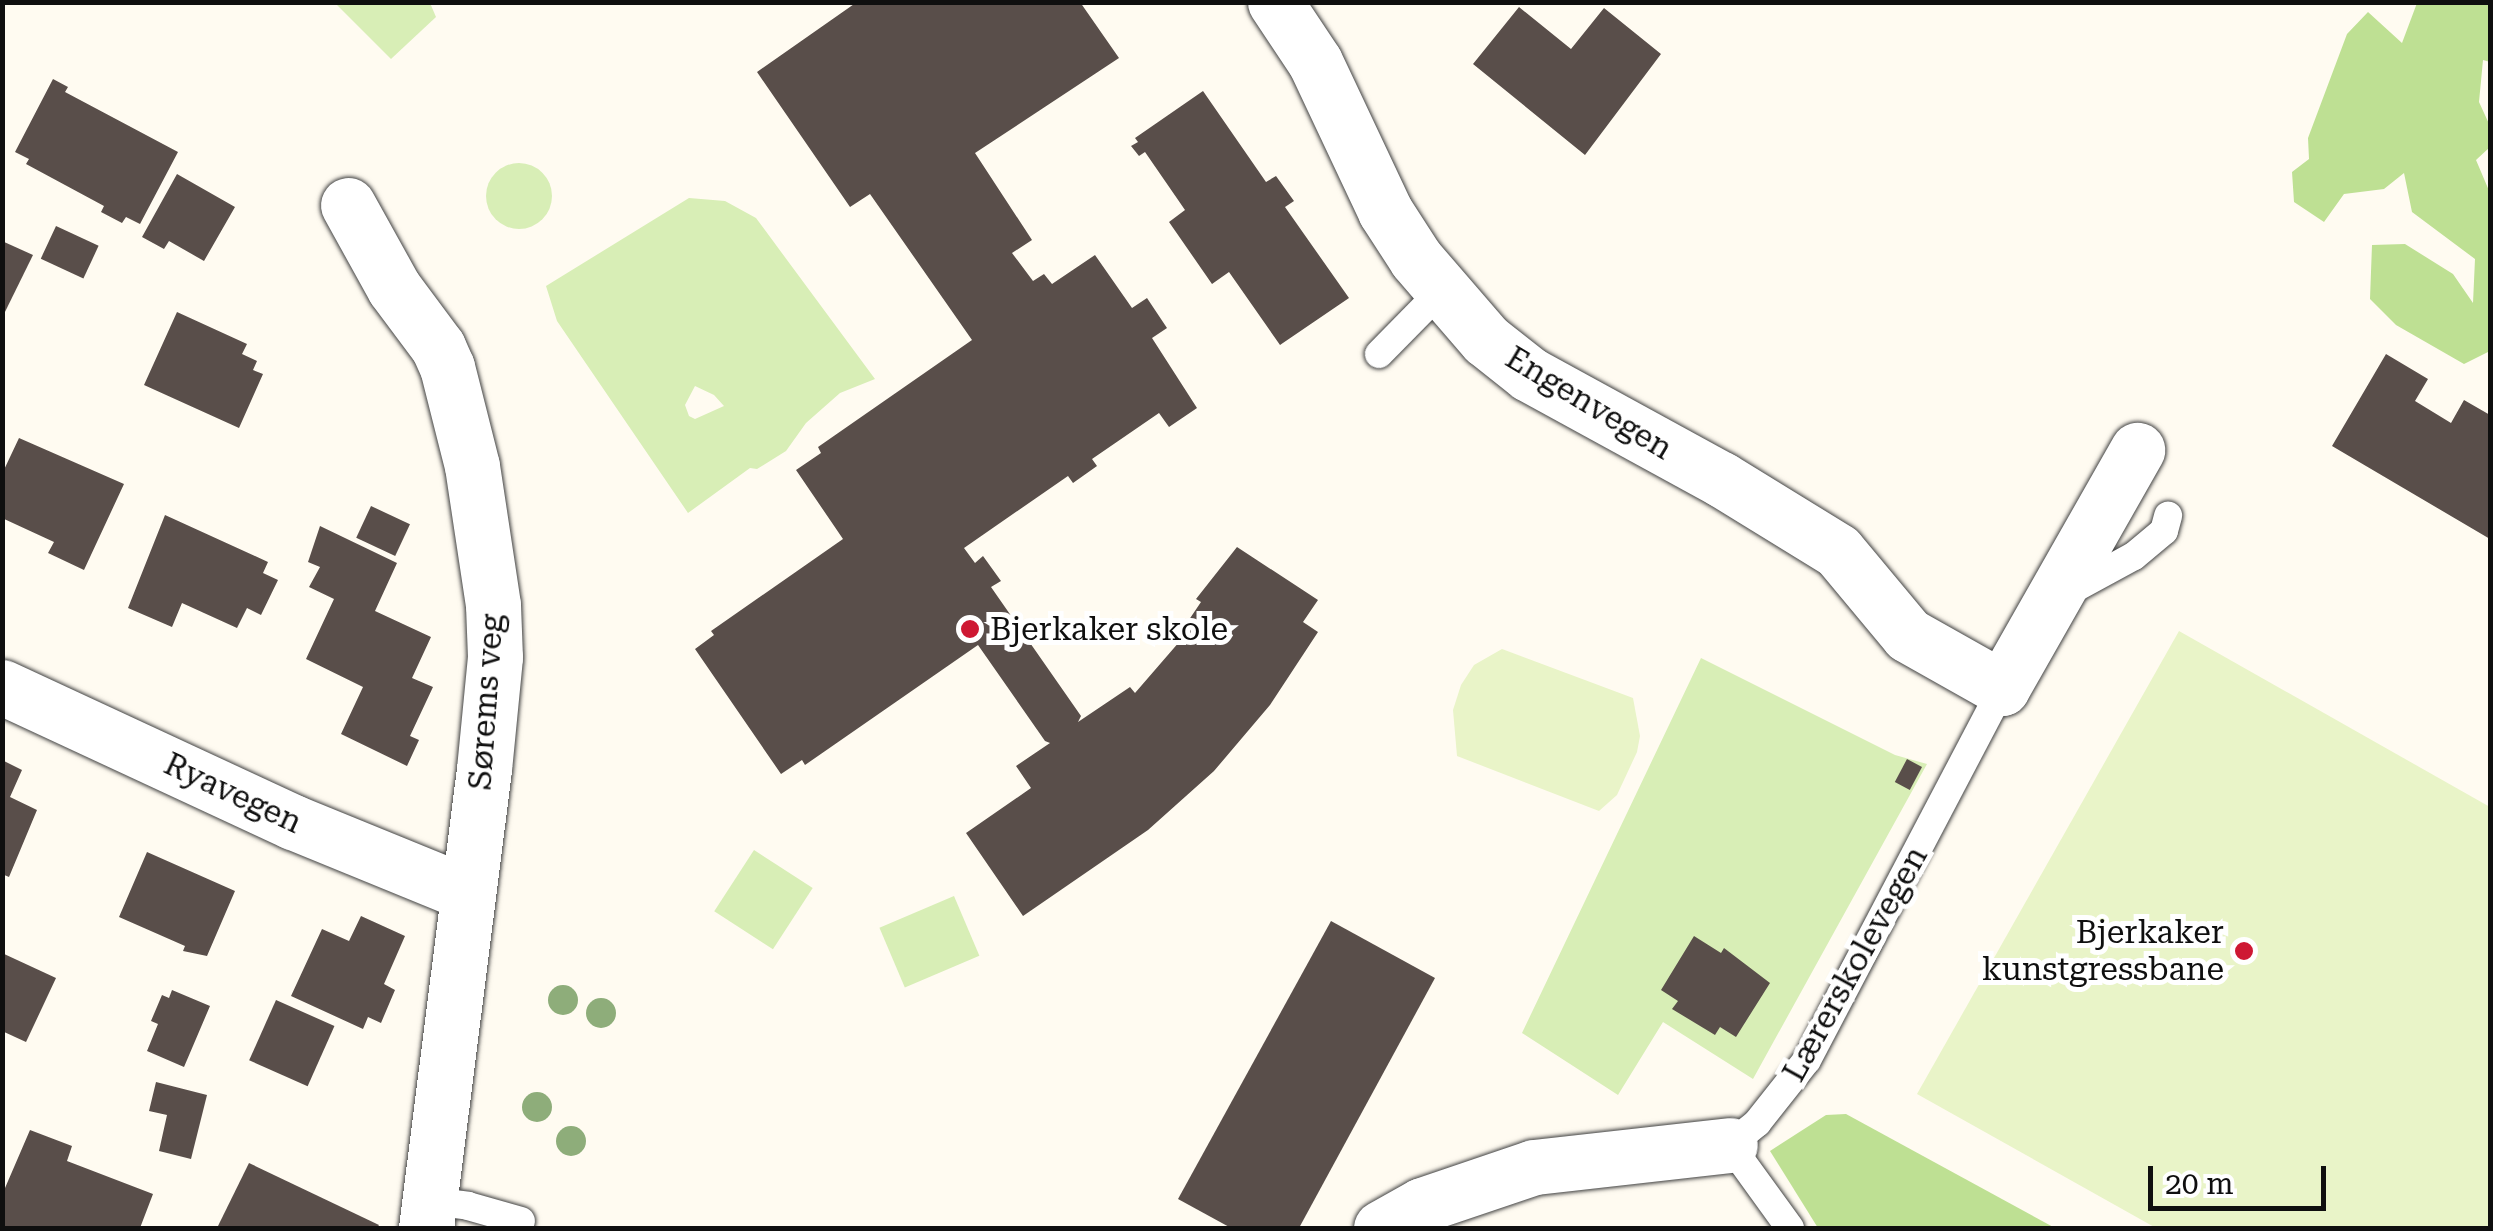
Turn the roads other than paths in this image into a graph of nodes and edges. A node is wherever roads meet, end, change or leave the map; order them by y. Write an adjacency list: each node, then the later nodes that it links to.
1 (1287, 7): 3 (street, Engenvegen)
2 (348, 205): 10 (street, Sørems veg)
3 (1442, 290): 4 (lane); 9 (street, Engenvegen)
4 (1379, 354)
5 (2137, 450): 7 (street, Lærerskolevegen)
6 (2168, 516): 7 (lane)
7 (2052, 600): 9 (street, Lærerskolevegen)
8 (2, 686): 10 (street, Ryavegen)
9 (2002, 688): 11 (lane, Lærerskolevegen)
10 (468, 893): 12 (street, Sørems veg)
11 (1730, 1145): 14 (street); 15 (lane)
12 (428, 1215): 13 (lane)
13 (520, 1221)
14 (1381, 1228)
15 (1790, 1228)

